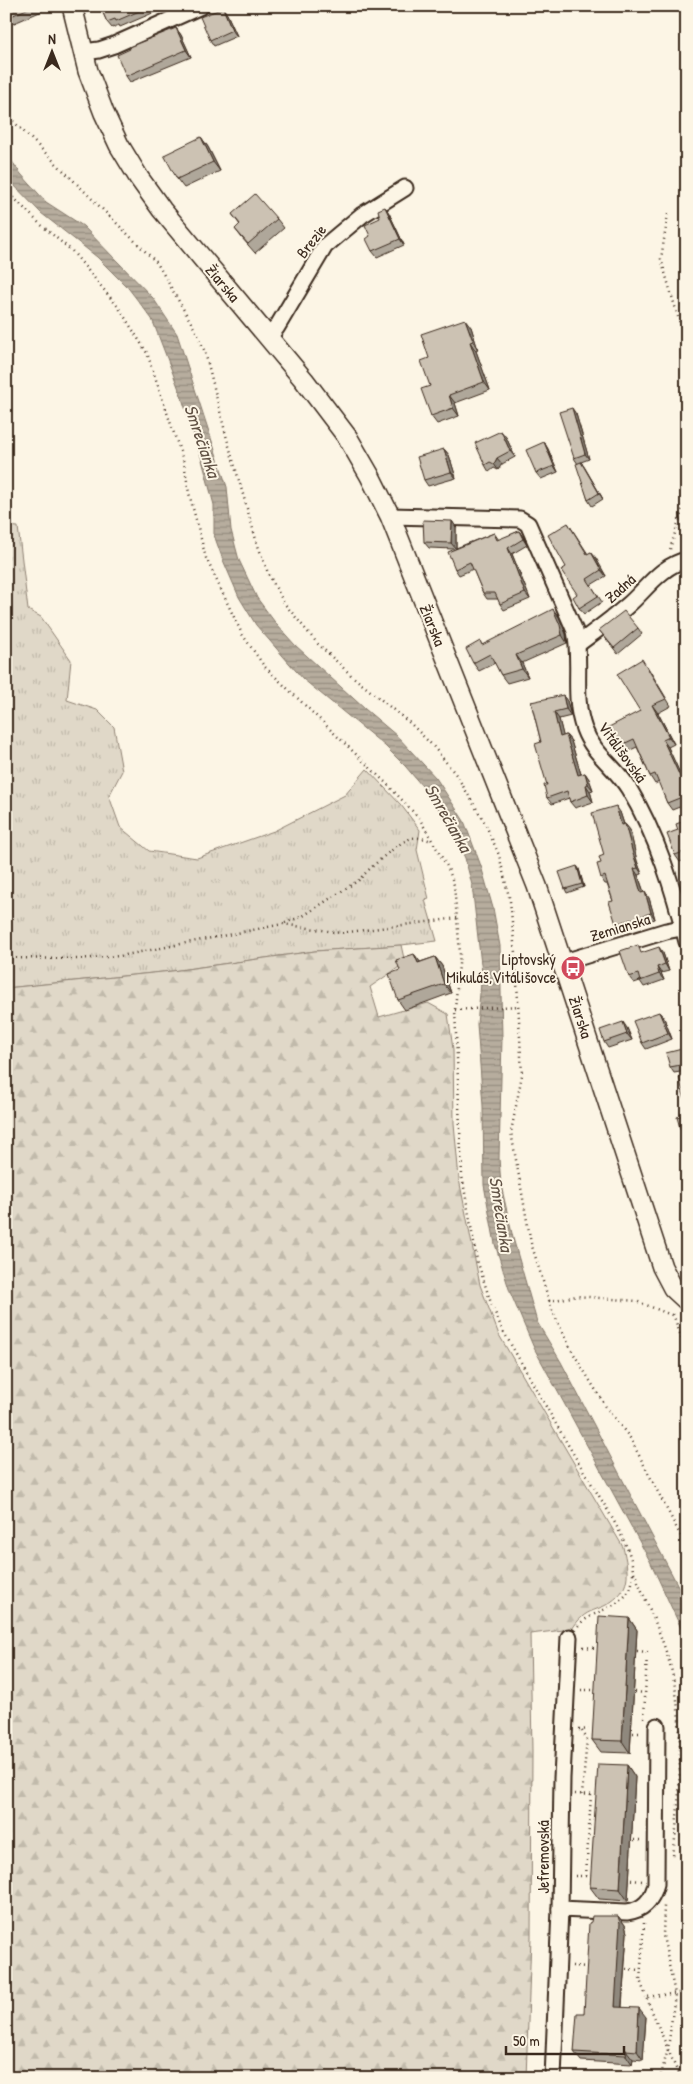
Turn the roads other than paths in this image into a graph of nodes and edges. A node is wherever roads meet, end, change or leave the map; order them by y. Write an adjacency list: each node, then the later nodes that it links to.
1 (72, 6): 3 (street, Žiarska)
2 (201, 6): 3 (street)
3 (84, 52): 5 (street, Žiarska)
4 (405, 188): 5 (street, Brezie)
5 (268, 337): 6 (street, Žiarska)
6 (390, 516): 8 (street, Vitálišovská); 10 (street, Žiarska)
7 (687, 560): 8 (street, Zadná)
8 (578, 644): 9 (street, Vitálišovská)
9 (686, 933): 10 (street, Zemianska)
10 (564, 962): 11 (street, Žiarska)
11 (679, 1305)
12 (574, 1642): 14 (street, Jefremovská)
13 (657, 1726): 14 (street)
14 (560, 1909): 15 (street, Jefremovská)
15 (553, 2078)

